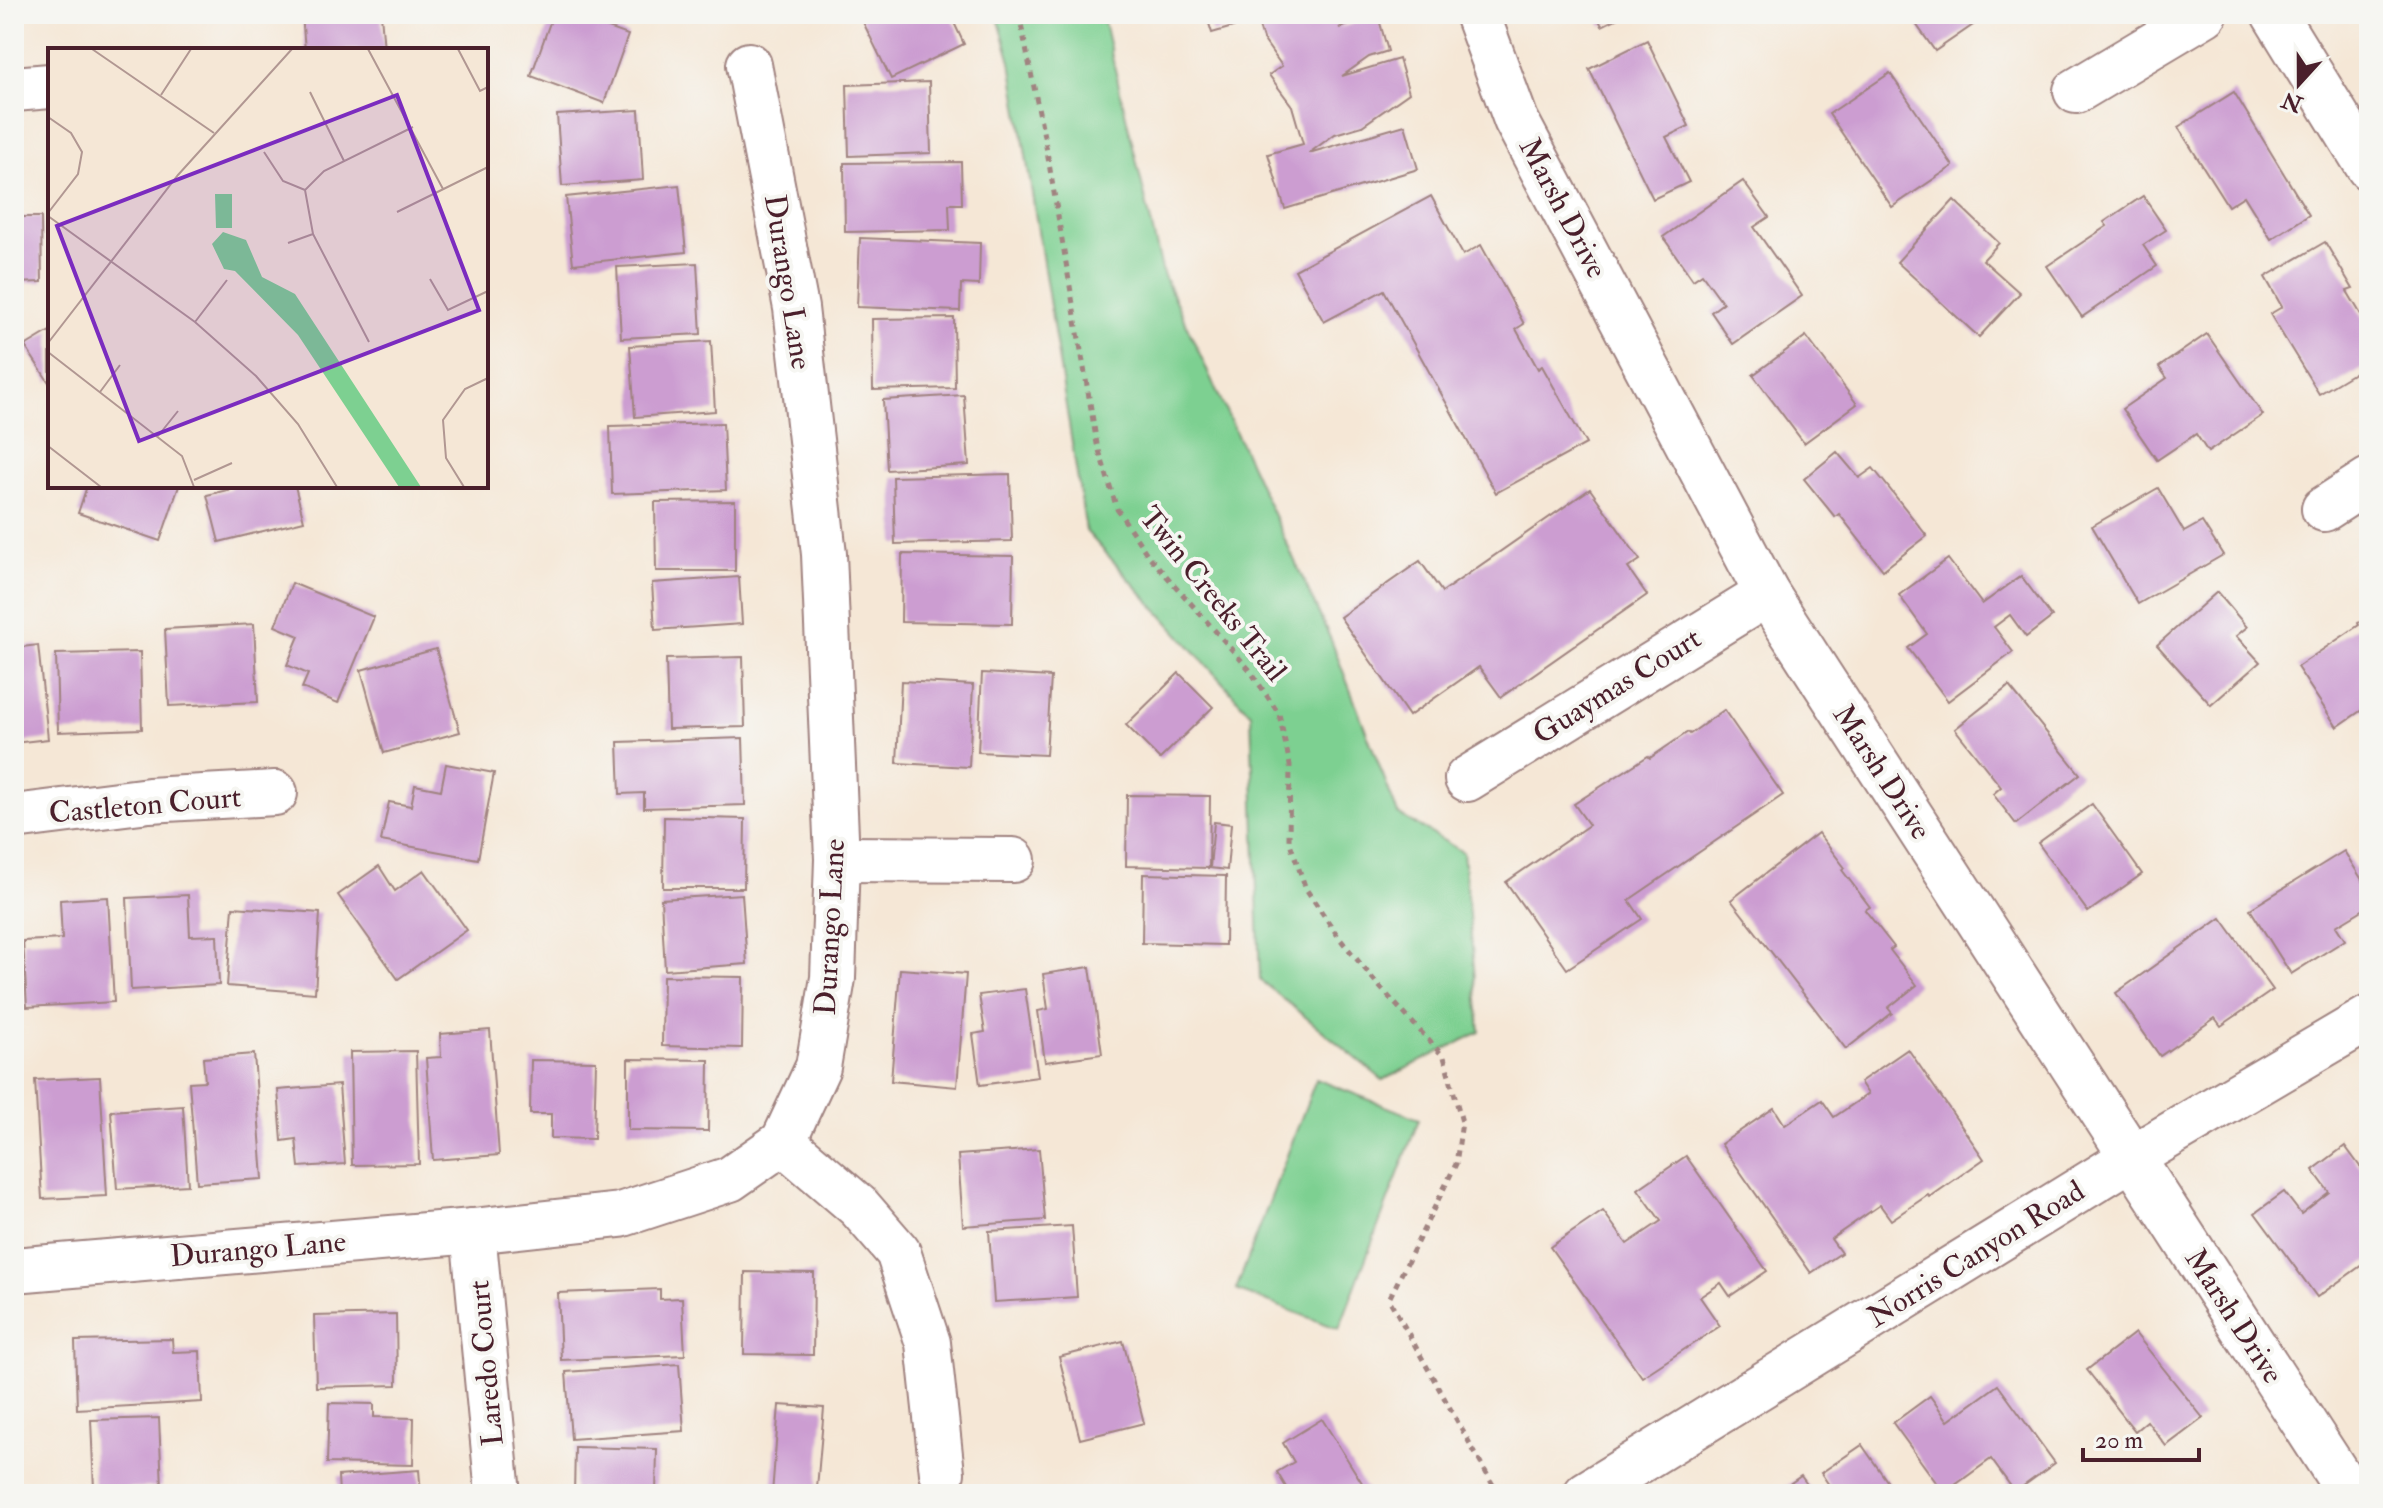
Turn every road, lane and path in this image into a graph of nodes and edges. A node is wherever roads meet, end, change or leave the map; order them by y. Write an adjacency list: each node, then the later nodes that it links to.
1 (1019, 14): 25 (path, Twin Creeks Trail)
2 (1477, 14): 12 (street, Marsh Drive)
3 (2205, 14): 8 (street)
4 (2274, 14): 9 (street)
5 (749, 65): 16 (street, Durango Lane)
6 (48, 86): 7 (street)
7 (14, 89)
8 (2076, 91)
9 (2369, 168)
10 (2369, 480): 11 (street)
11 (2324, 509)
12 (1767, 594): 13 (street, Guaymas Court); 20 (street, Marsh Drive)
13 (1467, 779)
14 (275, 793): 15 (street, Castleton Court)
15 (14, 817)
16 (837, 859): 17 (street); 19 (street, Durango Lane)
17 (1013, 860)
18 (2369, 1018): 20 (street, Norris Canyon Road)
19 (783, 1142): 21 (street, Durango Lane); 23 (street)
20 (2131, 1158): 26 (street, Norris Canyon Road); 27 (street, Marsh Drive)
21 (473, 1231): 22 (street, Durango Lane); 24 (street, Laredo Court)
22 (14, 1270)
23 (942, 1473)
24 (498, 1494)
25 (1498, 1494)
26 (1586, 1494)
27 (2350, 1494)

